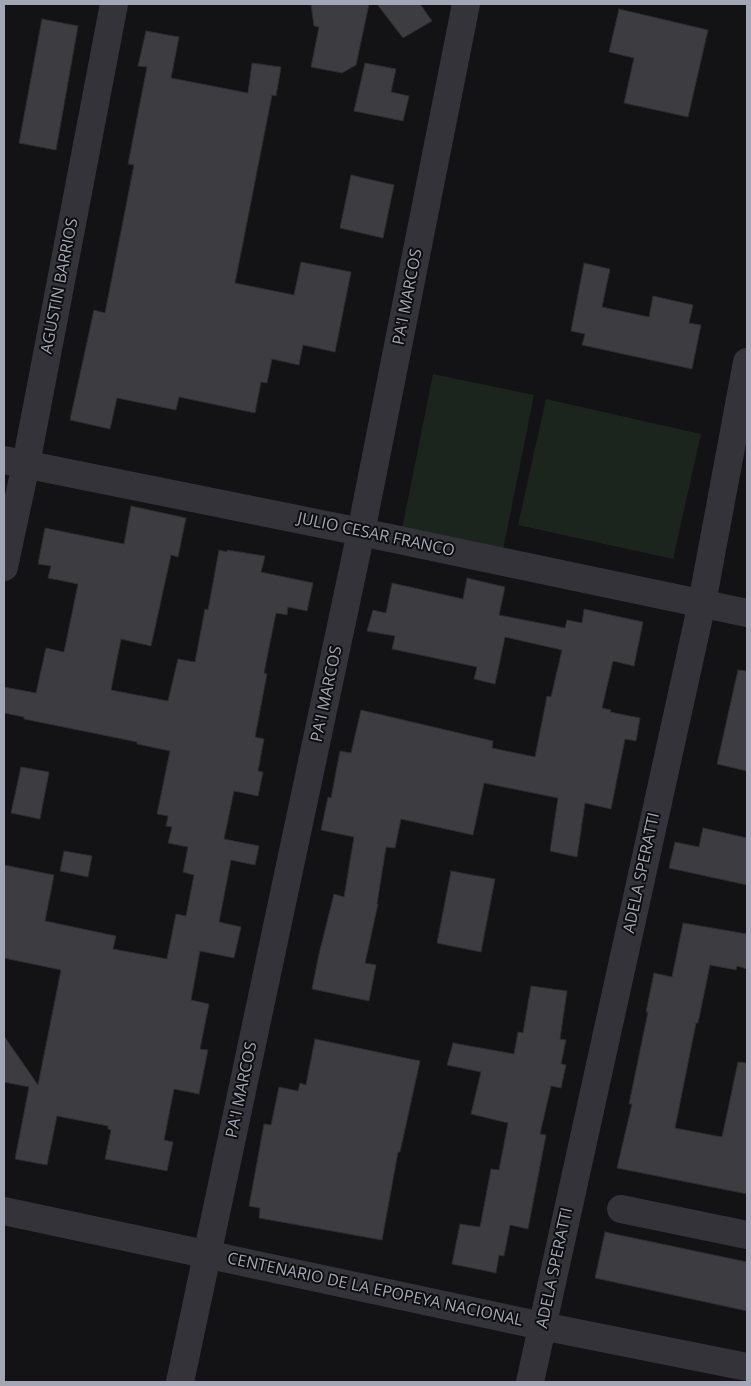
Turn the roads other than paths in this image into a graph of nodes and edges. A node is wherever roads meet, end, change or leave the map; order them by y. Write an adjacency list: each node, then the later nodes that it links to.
1 (114, 4): 4 (street, AGUSTIN BARRIOS)
2 (466, 4): 5 (street, PA'I MARCOS)
3 (747, 362): 7 (street, ADELA SPERATTI)
4 (15, 462): 5 (street, JULIO CESAR FRANCO); 6 (street, AGUSTIN BARRIOS)
5 (361, 532): 7 (street, JULIO CESAR FRANCO); 12 (street, PA'I MARCOS)
6 (4, 567)
7 (702, 603): 8 (street, JULIO CESAR FRANCO); 13 (street, ADELA SPERATTI)
8 (747, 613)
9 (620, 1209): 11 (street)
10 (4, 1211): 12 (street, CENTENARIO DE LA EPOPEYA NACIONAL)
11 (747, 1234)
12 (207, 1254): 13 (street, CENTENARIO DE LA EPOPEYA NACIONAL); 15 (street, PA'I MARCOS)
13 (542, 1326): 14 (street, CENTENARIO DE LA EPOPEYA NACIONAL); 16 (street, ADELA SPERATTI)
14 (747, 1368)
15 (180, 1382)
16 (530, 1382)

